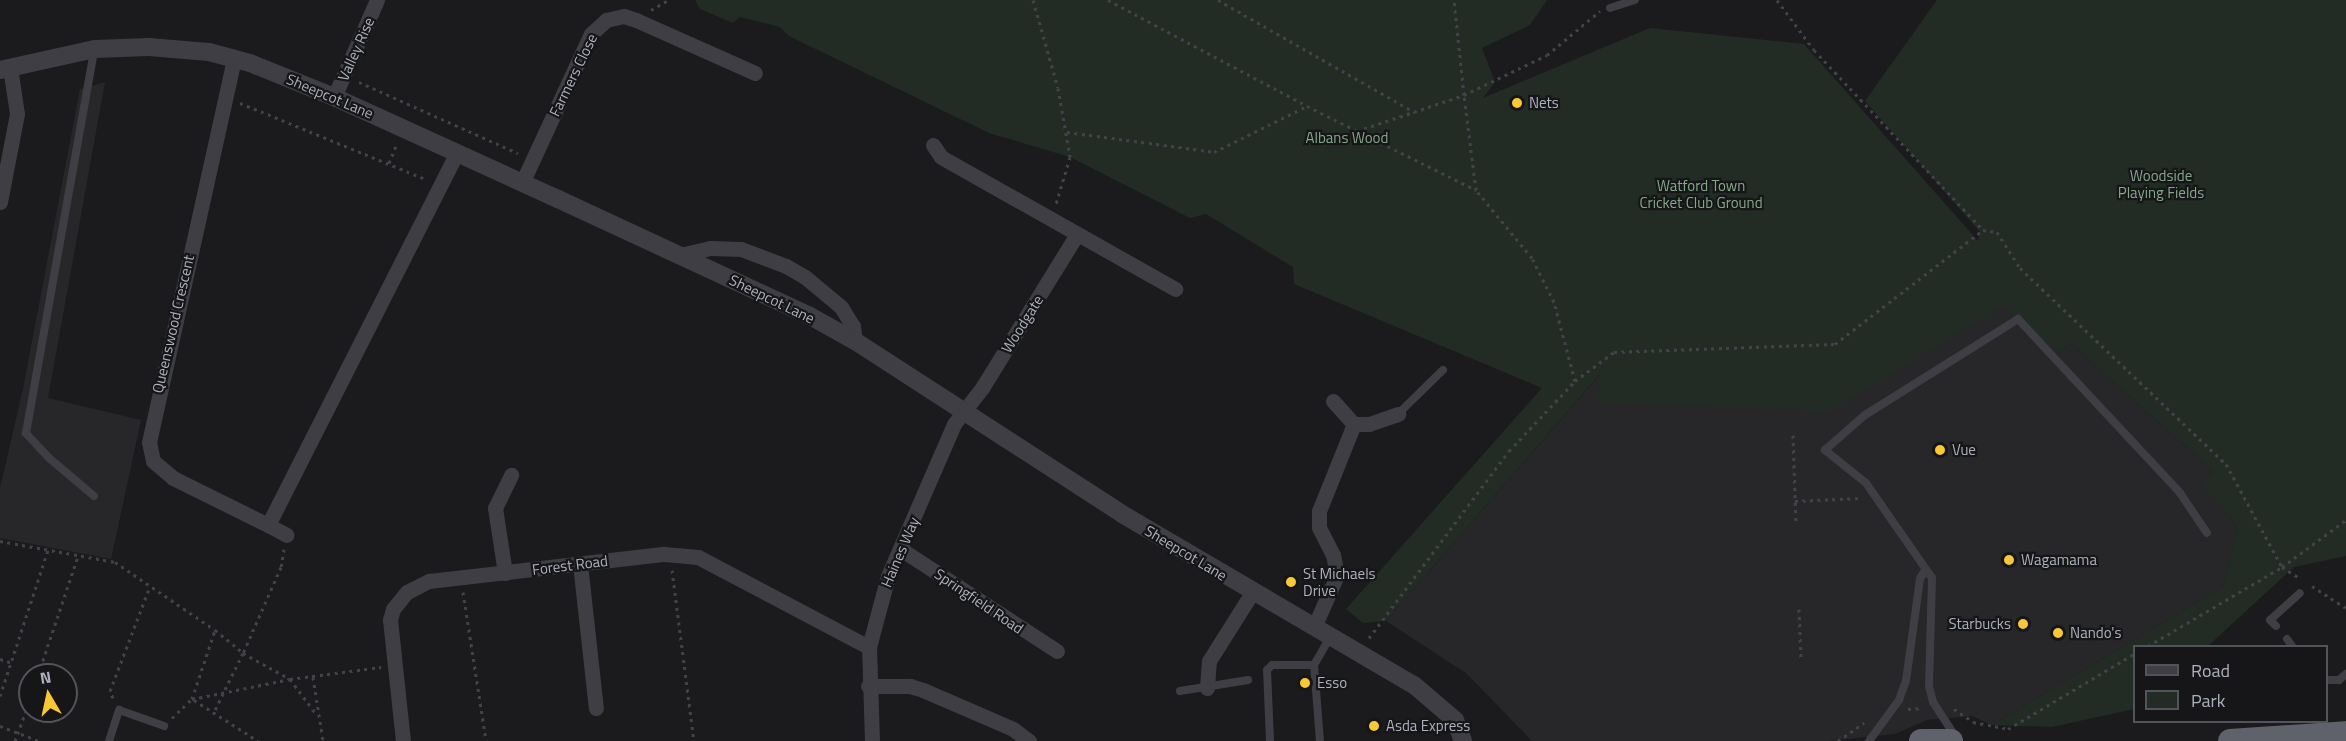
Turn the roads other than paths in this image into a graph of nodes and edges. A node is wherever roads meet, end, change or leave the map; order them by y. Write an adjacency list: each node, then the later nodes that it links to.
1 (377, 0): 8 (street, Valley Rise)
2 (1635, 0): 3 (lane)
3 (1610, 8)
4 (95, 50): 5 (street, Sheepcot Lane); 6 (street, Sheepcot Lane); 23 (lane)
5 (234, 59): 8 (street, Sheepcot Lane); 24 (street, Queenswood Crescent)
6 (5, 68): 12 (street)
7 (755, 73): 11 (street, Farmers Close)
8 (334, 97): 10 (street, Sheepcot Lane)
9 (933, 145): 13 (street)
10 (457, 153): 11 (street, Sheepcot Lane); 24 (street)
11 (522, 183): 14 (street, Sheepcot Lane)
12 (0, 202)
13 (1076, 236): 15 (street); 19 (street, Woodgate)
14 (680, 255): 16 (street, Sheepcot Lane); 16 (street)
15 (1175, 289)
16 (855, 341): 19 (street, Sheepcot Lane)
17 (1443, 370): 20 (lane)
18 (1333, 401): 21 (street)
19 (964, 409): 27 (street, Haines Way); 31 (street, Sheepcot Lane)
20 (1398, 414): 21 (street)
21 (1354, 424): 33 (street)
22 (511, 475): 30 (street)
23 (94, 496)
24 (268, 525): 26 (street, Queenswood Crescent)
25 (2207, 533): 29 (lane)
26 (287, 536)
27 (902, 550): 38 (street, Haines Way); 39 (street, Springfield Road)
28 (580, 564): 30 (street, Forest Road); 38 (street, Forest Road); 47 (street)
29 (1925, 570): 58 (lane); 61 (lane)
30 (505, 573): 52 (street, Forest Road)
31 (1253, 591): 33 (street, Sheepcot Lane); 45 (street)
32 (2300, 593): 34 (lane)
33 (1315, 626): 35 (street, Sheepcot Lane)
34 (2276, 626)
35 (1332, 635): 40 (lane); 57 (street, Sheepcot Lane)
36 (2287, 639): 37 (lane)
37 (2291, 645)
38 (869, 647): 44 (street, Haines Way)
39 (1057, 651)
40 (1314, 665): 55 (lane); 56 (lane)
41 (2346, 674): 43 (lane)
42 (1248, 680): 45 (lane)
43 (2328, 680)
44 (868, 686): 53 (street, Haines Way); 54 (street)
45 (1207, 688): 46 (lane)
46 (1180, 691)
47 (596, 708)
48 (164, 726): 51 (lane)
49 (2310, 728): 50 (highway); 62 (highway)
50 (2346, 733)
51 (109, 741)
52 (403, 741)
53 (872, 741)
54 (1029, 741)
55 (1270, 741)
56 (1320, 741)
57 (1463, 741)
58 (1869, 741)
59 (1921, 741): 60 (highway)
60 (1951, 741)
61 (1960, 741)
62 (2230, 741)

